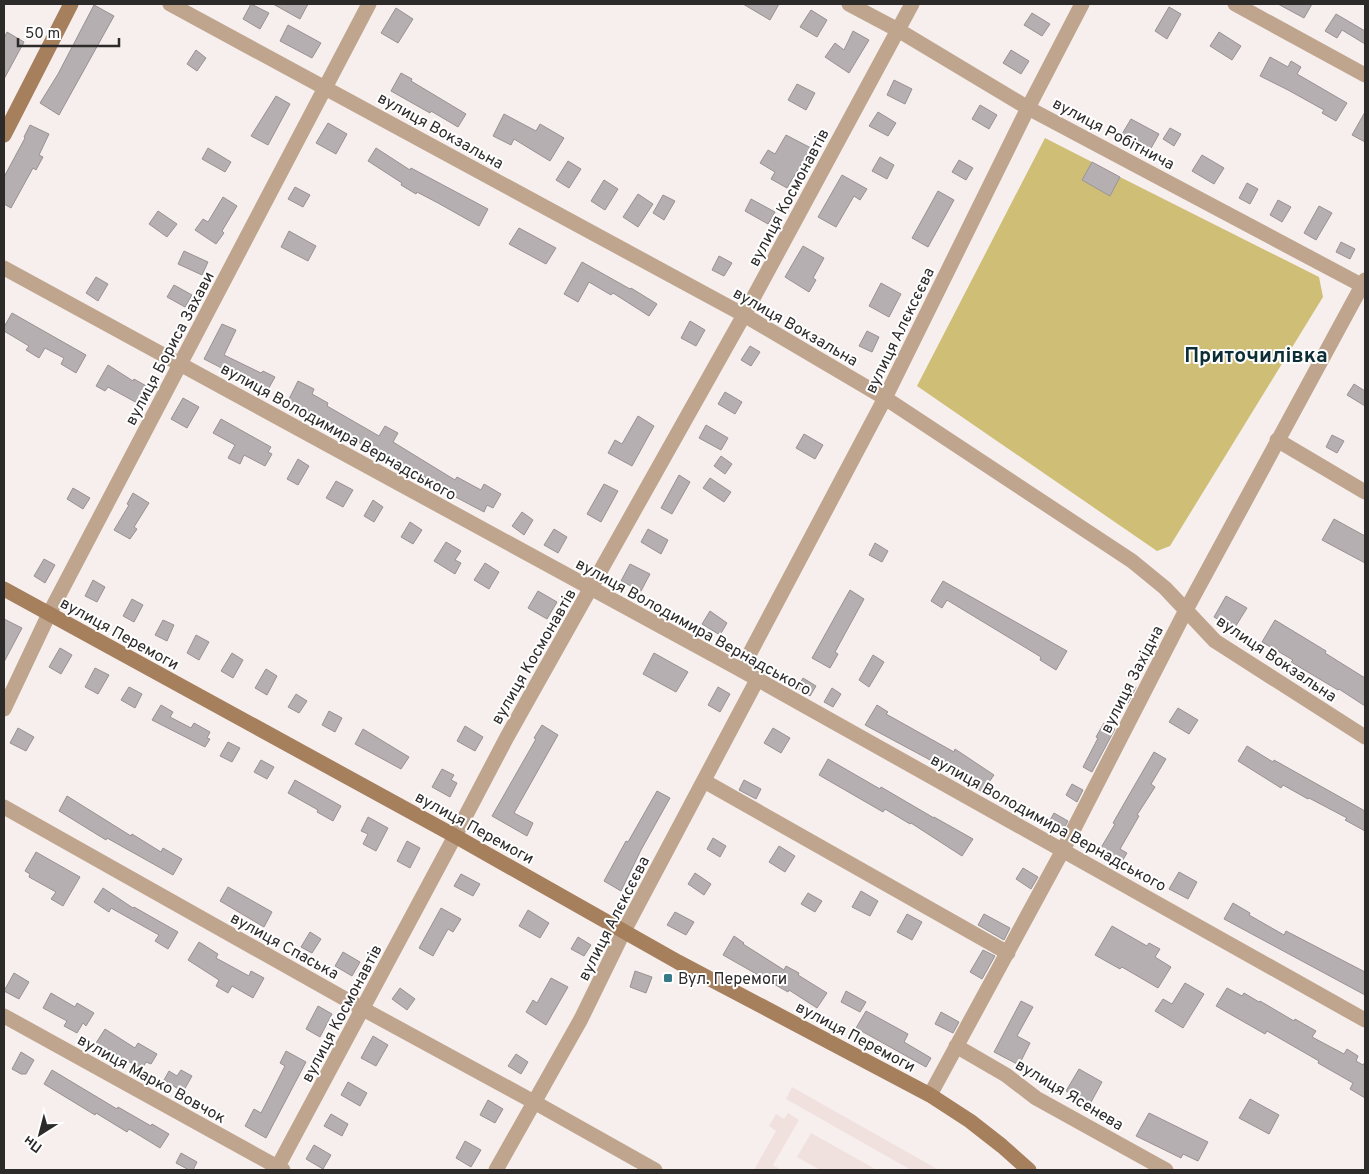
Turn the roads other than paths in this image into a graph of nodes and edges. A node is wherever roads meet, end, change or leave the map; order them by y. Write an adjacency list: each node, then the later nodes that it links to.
1 (71, 4): 12 (main road)
2 (170, 4): 10 (street, вулиця Вокзальна)
3 (369, 4): 10 (street, вулиця Бориса Захави)
4 (850, 4): 8 (street, вулиця Робітнича)
5 (912, 4): 8 (street, вулиця Космонавтів)
6 (1082, 4): 11 (street, вулиця Алєксєєва)
7 (1235, 4): 9 (street)
8 (898, 30): 11 (street, вулиця Робітнича); 15 (street, вулиця Космонавтів)
9 (1365, 74)
10 (325, 87): 15 (street, вулиця Вокзальна); 16 (street, вулиця Бориса Захави)
11 (1028, 108): 14 (street, вулиця Робітнича); 17 (street, вулиця Алєксєєва)
12 (4, 134)
13 (4, 268): 16 (street, вулиця Володимира Вернадського)
14 (1364, 284): 18 (street, вулиця Західна)
15 (744, 315): 17 (street, вулиця Вокзальна); 21 (street, вулиця Космонавтів)
16 (180, 365): 21 (street, вулиця Володимира Вернадського); 23 (street, вулиця Бориса Захави)
17 (885, 398): 22 (street, вулиця Вокзальна); 24 (street, вулиця Алєксєєва)
18 (1277, 440): 19 (street); 22 (street, вулиця Західна)
19 (1365, 492)
20 (4, 589): 23 (main road, вулиця Перемоги)
21 (591, 589): 24 (street, вулиця Володимира Вернадського); 30 (street, вулиця Космонавтів)
22 (1186, 610): 27 (street, вулиця Вокзальна); 31 (street, вулиця Західна)
23 (49, 614): 26 (street, вулиця Бориса Захави); 30 (main road, вулиця Перемоги)
24 (741, 670): 25 (street, вулиця Володимира Вернадського)
25 (757, 680): 28 (street, вулиця Алєксєєва); 31 (street, вулиця Володимира Вернадського)
26 (4, 709)
27 (1365, 737)
28 (704, 781): 32 (street, вулиця Алєксєєва); 33 (street)
29 (4, 806): 34 (street, вулиця Спаська)
30 (455, 836): 32 (main road, вулиця Перемоги); 34 (street, вулиця Космонавтів)
31 (1063, 850): 33 (street, вулиця Західна); 36 (street, вулиця Володимира Вернадського)
32 (624, 931): 38 (main road, вулиця Перемоги); 39 (street, вулиця Алєксєєва)
33 (1008, 953): 37 (street, вулиця Західна)
34 (363, 1009): 39 (street, вулиця Спаська); 40 (street, вулиця Космонавтів)
35 (4, 1016): 40 (street, вулиця Марко Вовчок)
36 (1365, 1020)
37 (956, 1046): 38 (street, вулиця Західна); 44 (street, вулиця Ясенева)
38 (930, 1095): 43 (main road, вулиця Перемоги)
39 (534, 1102): 41 (street, вулиця Алєксєєва); 42 (street, вулиця Спаська)
40 (279, 1169)
41 (496, 1170)
42 (655, 1170)
43 (1029, 1170)
44 (1166, 1170)

